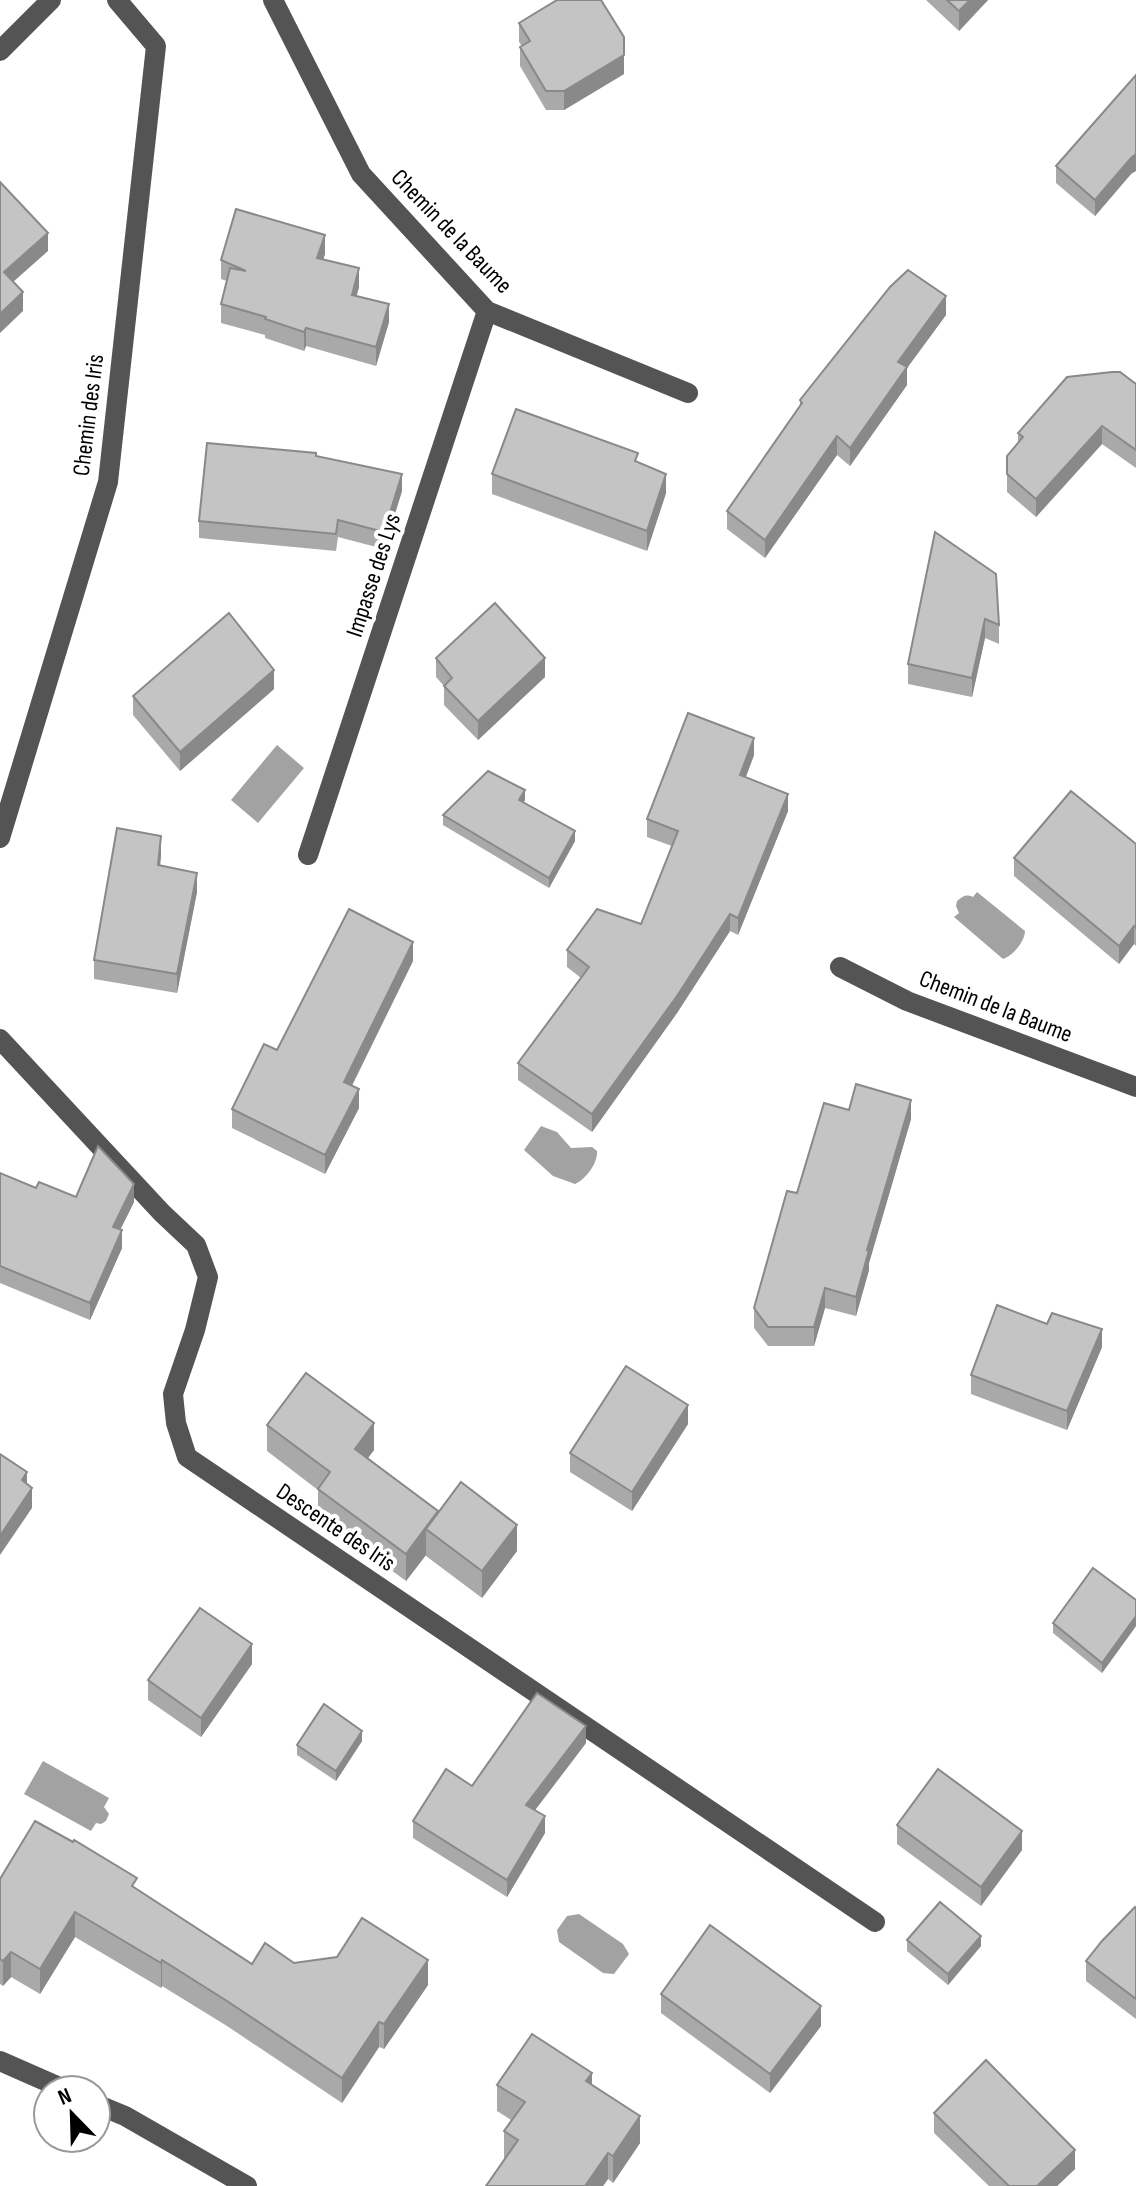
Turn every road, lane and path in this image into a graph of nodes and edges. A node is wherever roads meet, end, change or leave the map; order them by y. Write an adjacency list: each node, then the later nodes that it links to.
1 (51, 0): 4 (street)
2 (117, 0): 7 (street, Chemin des Iris)
3 (273, 0): 5 (street, Chemin de la Baume)
4 (0, 51)
5 (487, 311): 6 (street, Chemin de la Baume); 8 (street, Impasse des Lys)
6 (688, 393)
7 (0, 838)
8 (308, 855)
9 (840, 967): 11 (street, Chemin de la Baume)
10 (0, 1039): 12 (street, Descente des Iris)
11 (1136, 1087)
12 (875, 1922)
13 (0, 2061): 14 (street)
14 (32, 2075)
15 (112, 2111): 16 (street)
16 (247, 2186)

